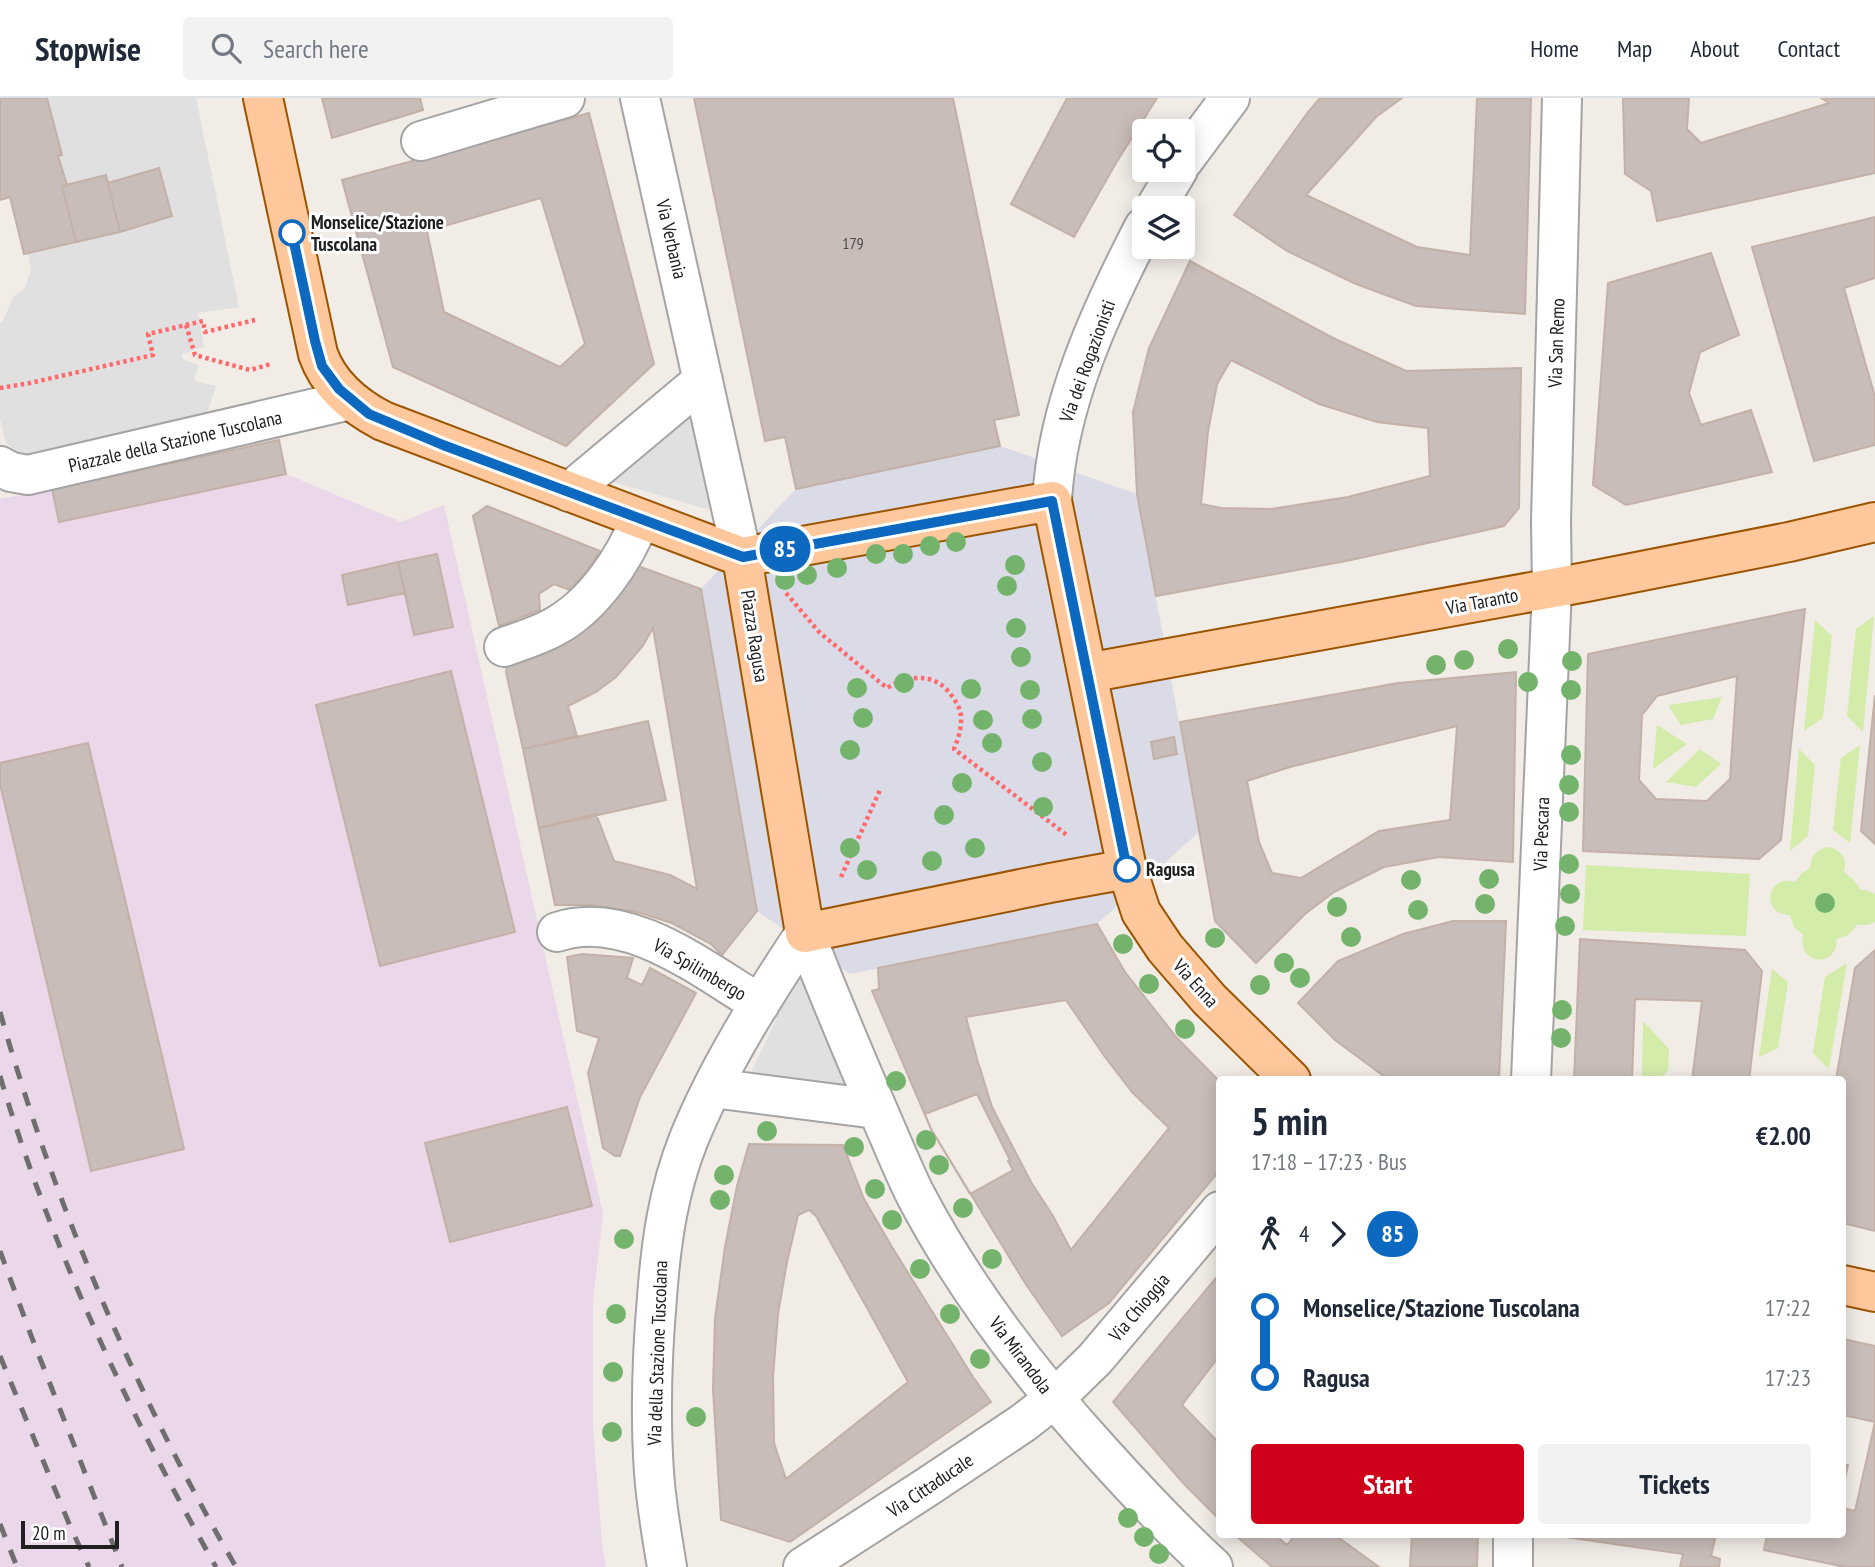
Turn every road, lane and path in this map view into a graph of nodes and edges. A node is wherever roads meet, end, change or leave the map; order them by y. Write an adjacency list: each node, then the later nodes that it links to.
1 (263, 98): 14 (main road)
2 (565, 98): 6 (street)
3 (640, 98): 12 (street, Via Verbania)
4 (1230, 98): 7 (street)
5 (1562, 98): 21 (street, Via San Remo)
6 (421, 142)
7 (1195, 145)
8 (1132, 252): 17 (street, Via dei Rogazionisti)
9 (255, 320): 10 (path)
10 (186, 325): 11 (path); 13 (path)
11 (271, 364)
12 (703, 380): 16 (street); 20 (street, Via Verbania)
13 (0, 388)
14 (350, 400): 15 (street, Piazzale della Stazione Tuscolana); 16 (main road)
15 (0, 466)
16 (569, 492): 18 (main road)
17 (1052, 501): 20 (main road); 24 (main road)
18 (640, 519): 20 (main road); 23 (street)
19 (1875, 522): 21 (main road, Via Taranto)
20 (743, 557): 30 (main road, Piazza Ragusa)
21 (1552, 588): 24 (main road, Via Taranto); 33 (street, Via Pescara)
22 (786, 593): 26 (path)
23 (504, 647)
24 (1087, 673): 27 (main road)
25 (880, 790): 28 (path)
26 (1068, 835)
27 (1127, 869): 30 (main road); 32 (main road, Via Enna)
28 (841, 877)
29 (558, 932): 31 (street, Via Spilimbergo)
30 (805, 933): 31 (street); 35 (street, Piazza Ragusa)
31 (760, 1004): 34 (street)
32 (1287, 1076)
33 (1531, 1076)
34 (713, 1088): 35 (street); 41 (street, Via della Stazione Tuscolana)
35 (876, 1109): 39 (street, Via Mirandola)
36 (1216, 1216): 39 (street, Via Chioggia)
37 (1846, 1286): 38 (main road)
38 (1875, 1292)
39 (1054, 1399): 42 (street, Via Cittaducale); 43 (street, Via Mirandola)
40 (1513, 1538): 44 (street)
41 (667, 1567)
42 (803, 1567)
43 (1213, 1567)
44 (1513, 1567)

